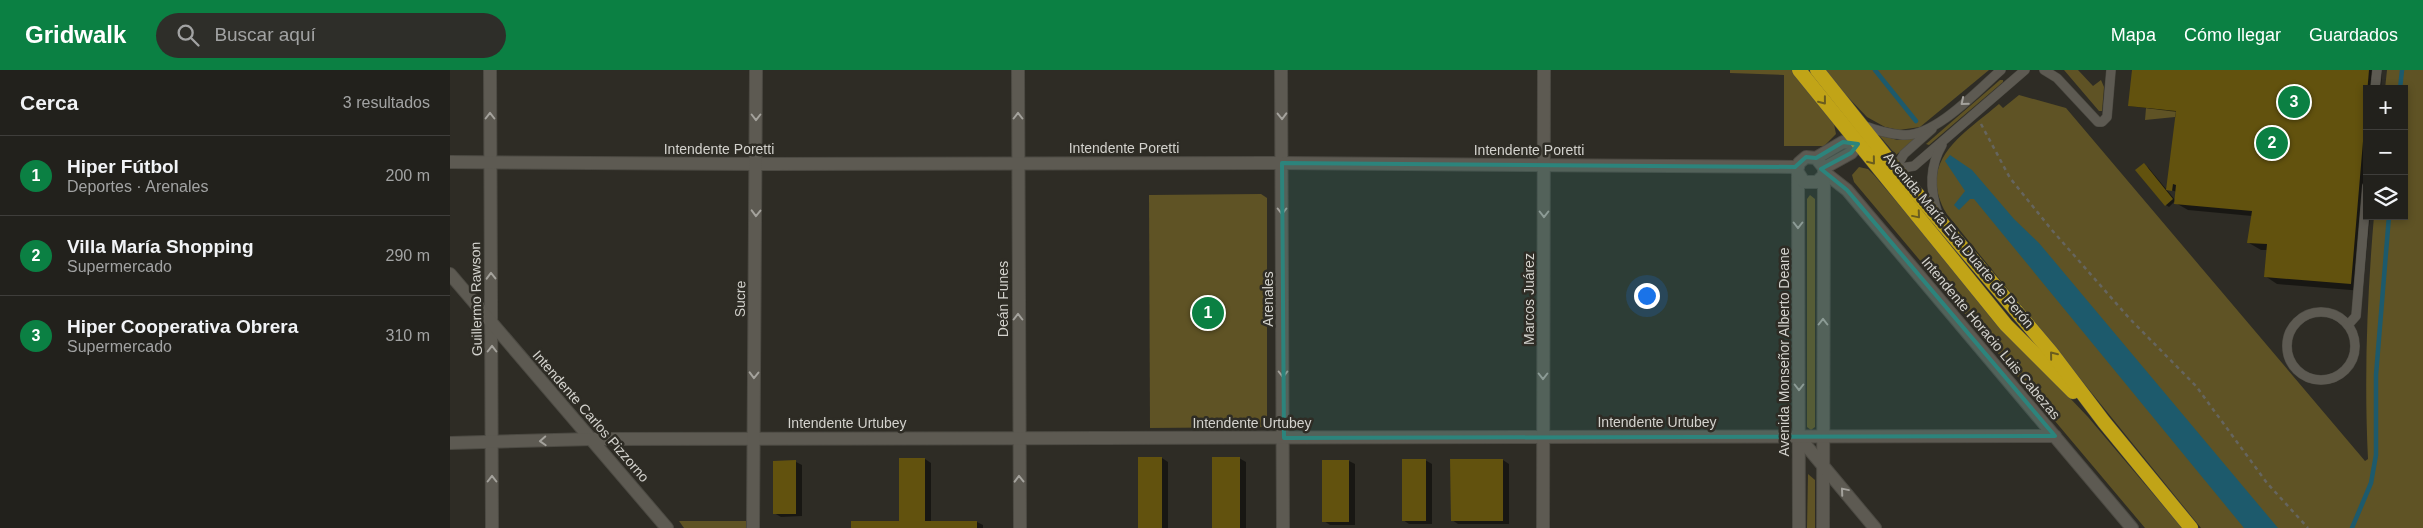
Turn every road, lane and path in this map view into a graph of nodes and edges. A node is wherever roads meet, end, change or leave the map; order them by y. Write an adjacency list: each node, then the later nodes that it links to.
1 (490, 70): 20 (street, Guillermo Rawson, one-way to 1)
2 (756, 70): 23 (street, Sucre, one-way to 23)
3 (1018, 70): 21 (street, Deán Funes, one-way to 3)
4 (1281, 70): 22 (street, Arenales, one-way to 22)
5 (1544, 70): 24 (street, Marcos Juárez)
6 (1799, 70): 17 (highway, Avenida María Eva Duarte de Perón, one-way to 17)
7 (1817, 70): 16 (highway, Avenida María Eva Duarte de Perón)
8 (2001, 70): 15 (lane, one-way to 15)
9 (2025, 70): 18 (lane)
10 (2044, 70): 11 (lane)
11 (2111, 70)
12 (2377, 70): 13 (lane)
13 (2375, 85)
14 (1978, 121): 56 (path)
15 (1939, 122): 16 (lane); 27 (lane)
16 (1860, 124): 17 (highway, Avenida María Eva Duarte de Perón)
17 (1864, 140): 25 (street); 27 (highway, Avenida María Eva Duarte de Perón)
18 (1945, 140): 27 (lane); 29 (lane)
19 (450, 162): 20 (street, Intendente Poretti)
20 (490, 162): 23 (street, Intendente Poretti); 31 (street, Guillermo Rawson, one-way to 20)
21 (1018, 163): 22 (street, Intendente Poretti); 23 (street, Intendente Poretti); 39 (street, Deán Funes, one-way to 21)
22 (1282, 163): 24 (street, Intendente Poretti); 40 (street, Arenales, one-way to 40)
23 (756, 164): 38 (street, Sucre, one-way to 38)
24 (1544, 165): 26 (street, Intendente Poretti); 35 (street, Marcos Juárez, one-way to 35)
25 (1821, 168): 26 (street); 26 (street, Intendente Poretti); 34 (street, Intendente Horacio Luis Cabezas); 37 (street, one-way to 25)
26 (1798, 171): 36 (street, Avenida Monseñor Alberto Deane, one-way to 36)
27 (1891, 174): 29 (highway, Avenida María Eva Duarte de Perón); 33 (highway, Avenida María Eva Duarte de Perón, one-way to 33)
28 (2364, 220): 32 (lane)
29 (1941, 222): 33 (highway, Avenida María Eva Duarte de Perón, one-way to 29)
30 (450, 274): 31 (street, Intendente Carlos Pizzorno)
31 (492, 324): 41 (street, Intendente Carlos Pizzorno); 43 (street, Guillermo Rawson, one-way to 31)
32 (2348, 325): 32 (lane)
33 (2104, 422): 55 (highway, Avenida María Eva Duarte de Perón)
34 (2055, 436): 37 (street, Intendente Urtubey); 54 (street, Intendente Horacio Luis Cabezas)
35 (1543, 437): 36 (street, Intendente Urtubey); 40 (street, Intendente Urtubey); 50 (street, Marcos Juárez)
36 (1799, 437): 37 (street, Intendente Urtubey); 44 (street); 51 (street, Avenida Monseñor Alberto Deane)
37 (1823, 437): 44 (street)
38 (754, 438): 39 (street, Intendente Urtubey); 41 (street, Intendente Urtubey); 47 (street, Sucre)
39 (1018, 438): 40 (street, Intendente Urtubey); 48 (street, Deán Funes, one-way to 39)
40 (1284, 438): 49 (street, Arenales)
41 (592, 439): 43 (street, Intendente Urtubey, one-way to 43); 46 (street, Intendente Carlos Pizzorno)
42 (450, 443): 43 (street, Intendente Urtubey)
43 (492, 443): 45 (street, Guillermo Rawson, one-way to 43)
44 (1823, 466): 52 (street); 53 (street, one-way to 44)
45 (492, 528)
46 (667, 528)
47 (753, 528)
48 (1020, 528)
49 (1283, 528)
50 (1543, 528)
51 (1799, 528)
52 (1823, 528)
53 (1875, 528)
54 (2132, 528)
55 (2191, 528)
56 (2308, 528)

